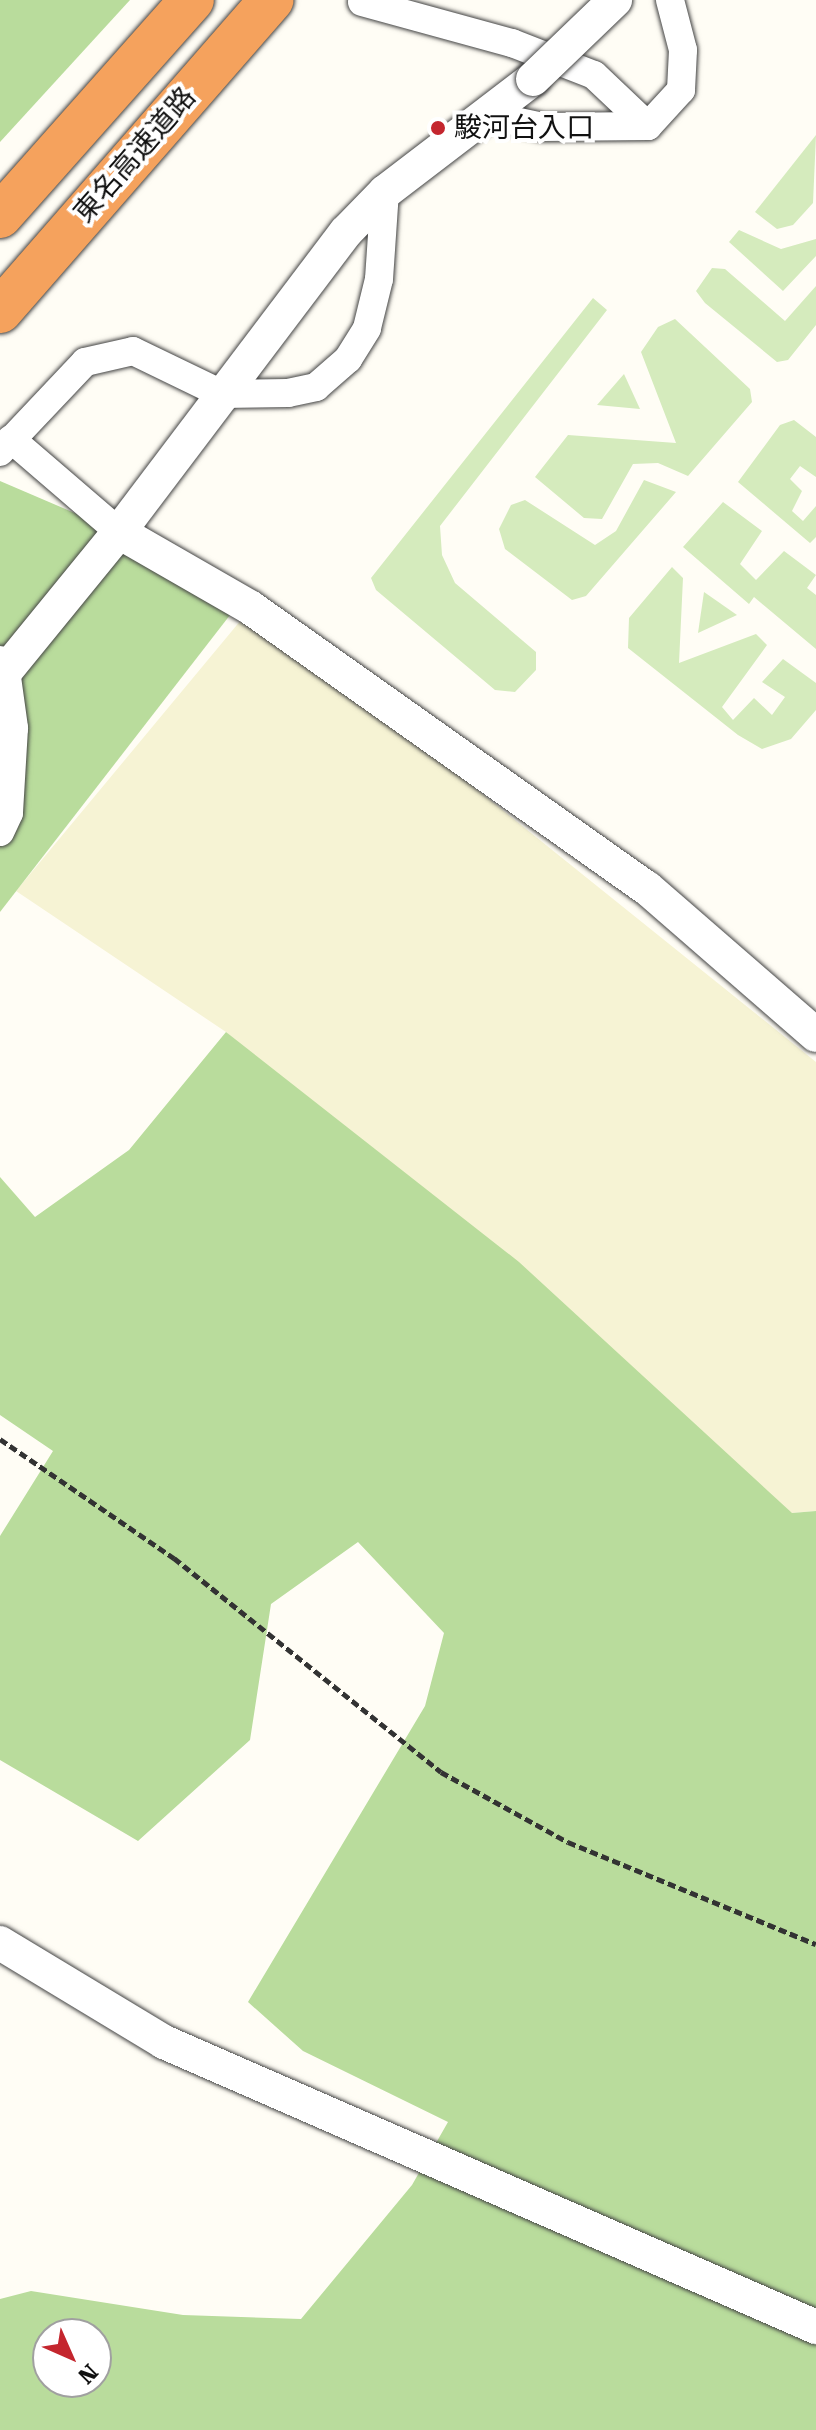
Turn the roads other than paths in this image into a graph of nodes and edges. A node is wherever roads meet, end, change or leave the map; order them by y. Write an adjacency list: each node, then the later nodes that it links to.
1 (192, 0): 9 (highway)
2 (271, 0): 10 (highway, 東名高速道路)
3 (615, 0): 6 (street, bridge)
4 (670, 0): 7 (street)
5 (362, 2): 7 (street)
6 (486, 115): 7 (street); 8 (street)
7 (648, 126)
8 (385, 192): 11 (street); 11 (street)
9 (0, 216)
10 (0, 311)
11 (222, 394): 12 (street); 13 (street)
12 (5, 445): 13 (street)
13 (119, 532): 14 (street); 16 (street)
14 (2, 669): 15 (street)
15 (0, 832)
16 (816, 1035)
17 (0, 1943): 18 (street)
18 (816, 2327)

